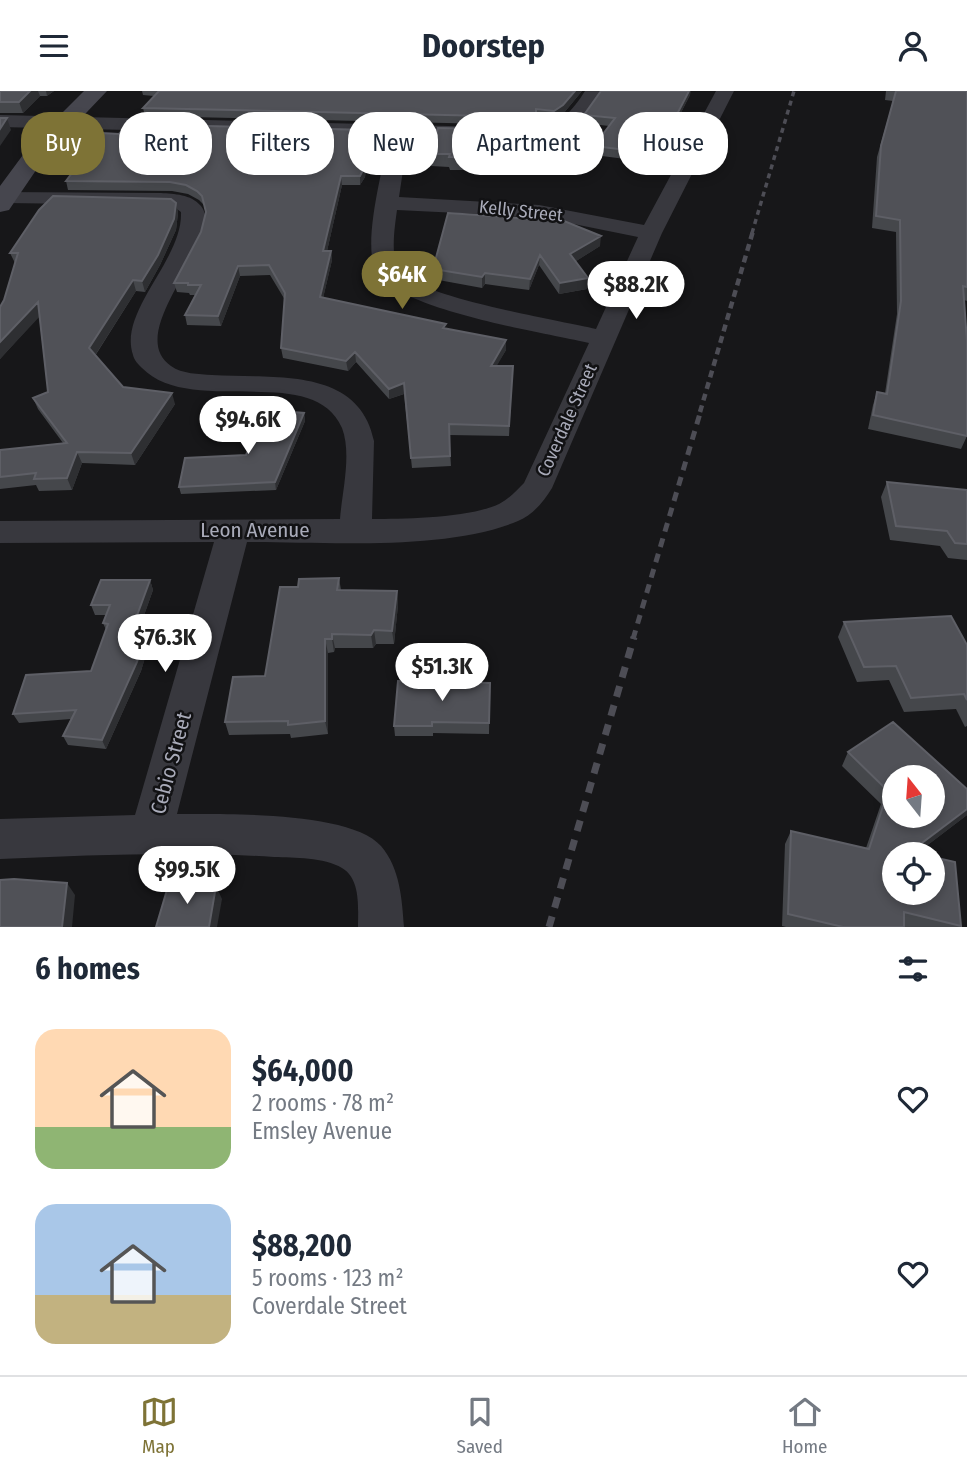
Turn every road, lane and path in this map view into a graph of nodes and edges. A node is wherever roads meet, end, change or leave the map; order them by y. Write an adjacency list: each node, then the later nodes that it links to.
1 (96, 91): 4 (street)
2 (594, 91): 9 (street)
3 (726, 91): 14 (street, Coverdale Street)
4 (74, 112)
5 (0, 121): 6 (street)
6 (21, 122)
7 (105, 124): 8 (street)
8 (348, 130)
9 (438, 132)
10 (21, 174): 12 (street)
11 (393, 175): 13 (street)
12 (3, 201): 18 (street)
13 (389, 203): 14 (street, Kelly Street); 15 (street)
14 (651, 233): 15 (street, Coverdale Street)
15 (603, 338): 16 (street, Coverdale Street)
16 (508, 513): 18 (street, Leon Avenue)
17 (234, 530): 18 (street, Leon Avenue); 19 (street, Leon Avenue); 20 (street, Cebio Street)
18 (355, 531)
19 (0, 532)
20 (151, 833): 21 (street); 22 (street)
21 (0, 839)
22 (381, 927)

